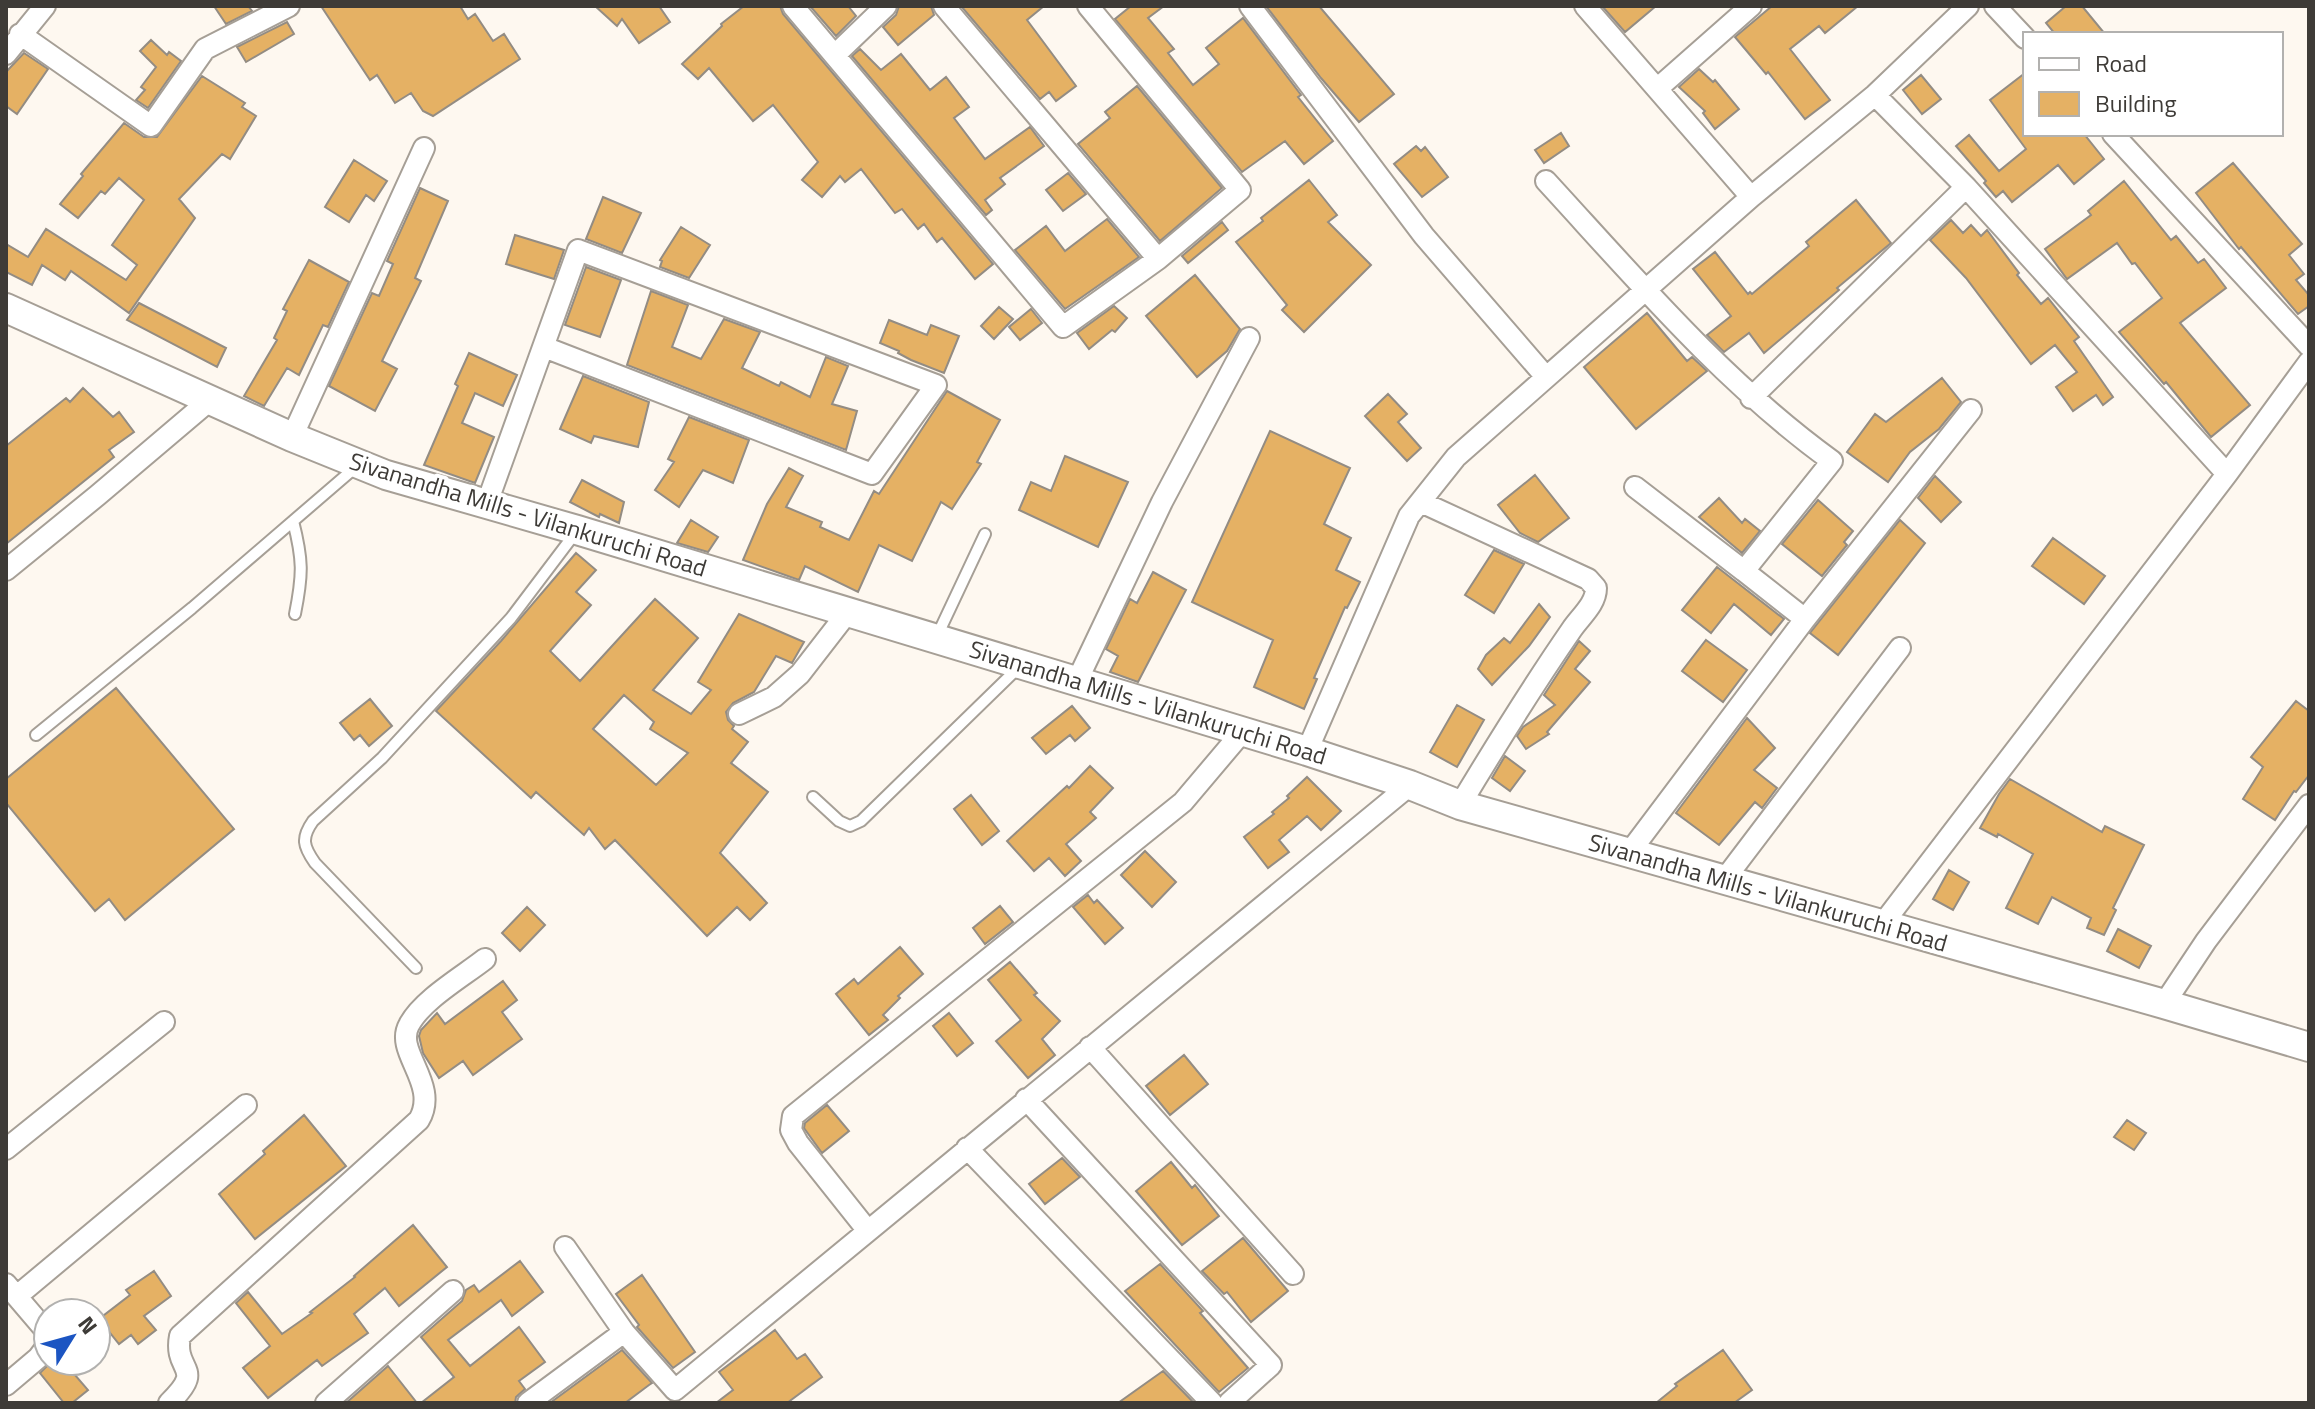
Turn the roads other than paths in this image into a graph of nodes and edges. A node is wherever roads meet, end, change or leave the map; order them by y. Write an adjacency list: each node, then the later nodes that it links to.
1 (45, 6): 12 (street)
2 (289, 6): 12 (street)
3 (793, 6): 15 (street)
4 (886, 6): 15 (street)
5 (944, 6): 23 (street)
6 (1250, 6): 30 (street)
7 (1585, 6): 16 (street)
8 (1751, 6): 16 (street)
9 (1968, 6): 17 (street)
10 (1995, 6): 13 (street)
11 (1096, 9): 23 (street)
12 (20, 34): 14 (street)
13 (2023, 36)
14 (6, 54)
15 (836, 54): 23 (street)
16 (1658, 88): 22 (street)
17 (1875, 95): 21 (street); 22 (street)
18 (2115, 136): 27 (street)
19 (424, 148): 34 (street)
20 (1546, 181): 24 (street)
21 (1966, 187): 31 (street); 36 (street)
22 (1751, 197): 24 (street)
23 (1158, 259)
24 (1646, 289): 30 (street); 31 (street)
25 (11, 317): 32 (main road, Sivanandha Mills - Vilankuruchi Road)
26 (1249, 338): 51 (street)
27 (2309, 346)
28 (544, 347): 28 (street); 39 (street)
29 (2309, 362): 36 (street)
30 (1546, 377): 38 (street)
31 (1751, 398): 44 (street)
32 (210, 400): 34 (main road, Sivanandha Mills - Vilankuruchi Road); 43 (street)
33 (1971, 410): 47 (street)
34 (292, 437): 35 (main road, Sivanandha Mills - Vilankuruchi Road)
35 (358, 464): 39 (main road, Sivanandha Mills - Vilankuruchi Road); 40 (lane)
36 (2227, 474): 62 (street)
37 (1635, 487): 44 (street)
38 (1421, 502): 55 (street); 58 (street)
39 (487, 503): 41 (main road, Sivanandha Mills - Vilankuruchi Road)
40 (293, 521): 46 (lane); 54 (lane)
41 (577, 530): 45 (main road, Sivanandha Mills - Vilankuruchi Road); 64 (lane)
42 (985, 534): 48 (lane)
43 (6, 570)
44 (1744, 571): 47 (street)
45 (848, 612): 48 (main road, Sivanandha Mills - Vilankuruchi Road); 52 (street)
46 (295, 614)
47 (1805, 619): 60 (street)
48 (936, 638): 50 (main road, Sivanandha Mills - Vilankuruchi Road)
49 (1900, 648): 61 (street)
50 (1022, 664): 51 (main road, Sivanandha Mills - Vilankuruchi Road); 57 (lane)
51 (1077, 681): 53 (main road, Sivanandha Mills - Vilankuruchi Road)
52 (739, 714)
53 (1243, 731): 55 (main road, Sivanandha Mills - Vilankuruchi Road); 73 (street)
54 (36, 735)
55 (1307, 751): 56 (main road, Sivanandha Mills - Vilankuruchi Road)
56 (1410, 785): 58 (main road, Sivanandha Mills - Vilankuruchi Road); 67 (street)
57 (813, 797)
58 (1460, 805): 60 (main road, Sivanandha Mills - Vilankuruchi Road)
59 (2306, 813): 65 (street)
60 (1629, 853): 61 (main road, Sivanandha Mills - Vilankuruchi Road)
61 (1724, 880): 62 (main road, Sivanandha Mills - Vilankuruchi Road)
62 (1881, 926): 65 (main road, Sivanandha Mills - Vilankuruchi Road)
63 (485, 959): 80 (street)
64 (416, 968)
65 (2164, 1004): 68 (main road, Sivanandha Mills - Vilankuruchi Road)
66 (164, 1022): 72 (street)
67 (1090, 1047): 69 (street); 75 (street)
68 (2309, 1047)
69 (1026, 1099): 71 (street); 84 (street)
70 (246, 1105): 76 (street)
71 (967, 1148): 73 (street); 83 (street)
72 (6, 1149)
73 (868, 1231): 78 (street)
74 (565, 1247): 78 (street)
75 (1293, 1274)
76 (11, 1290): 79 (street)
77 (453, 1291): 81 (street)
78 (624, 1332): 82 (street)
79 (6, 1385)
80 (169, 1403)
81 (326, 1403)
82 (528, 1403)
83 (1212, 1403)
84 (1229, 1403)

